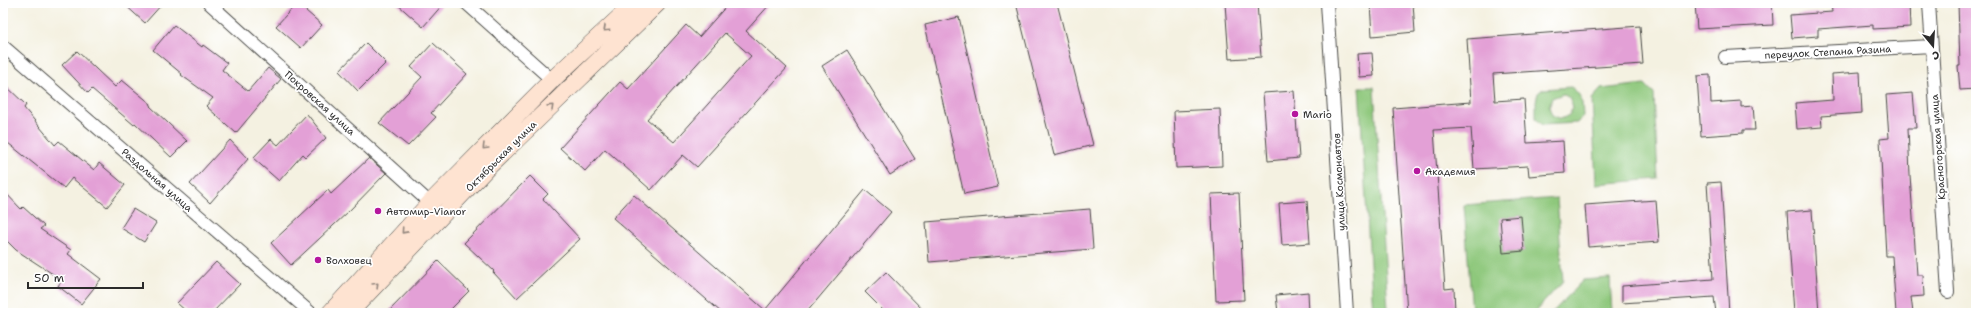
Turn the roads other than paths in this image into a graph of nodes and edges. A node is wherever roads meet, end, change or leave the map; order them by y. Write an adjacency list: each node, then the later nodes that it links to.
1 (209, 3): 11 (street, Покровская улица)
2 (466, 3): 10 (street)
3 (635, 3): 10 (main road, Октябрьская улица, one-way to 10)
4 (658, 3): 15 (main road, Октябрьская улица, one-way to 4)
5 (1327, 3): 16 (street, улица Космонавтов)
6 (1929, 3): 8 (street, Красногорская улица)
7 (3, 46): 13 (street, Раздольная улица)
8 (1932, 46): 9 (street, переулок Степана Разина); 12 (street, Красногорская улица)
9 (1725, 57)
10 (552, 80): 11 (main road, Октябрьская улица, one-way to 11)
11 (430, 203): 14 (main road, Октябрьская улица, one-way to 14)
12 (1948, 292)
13 (311, 313)
14 (330, 313)
15 (349, 313)
16 (1347, 313)

